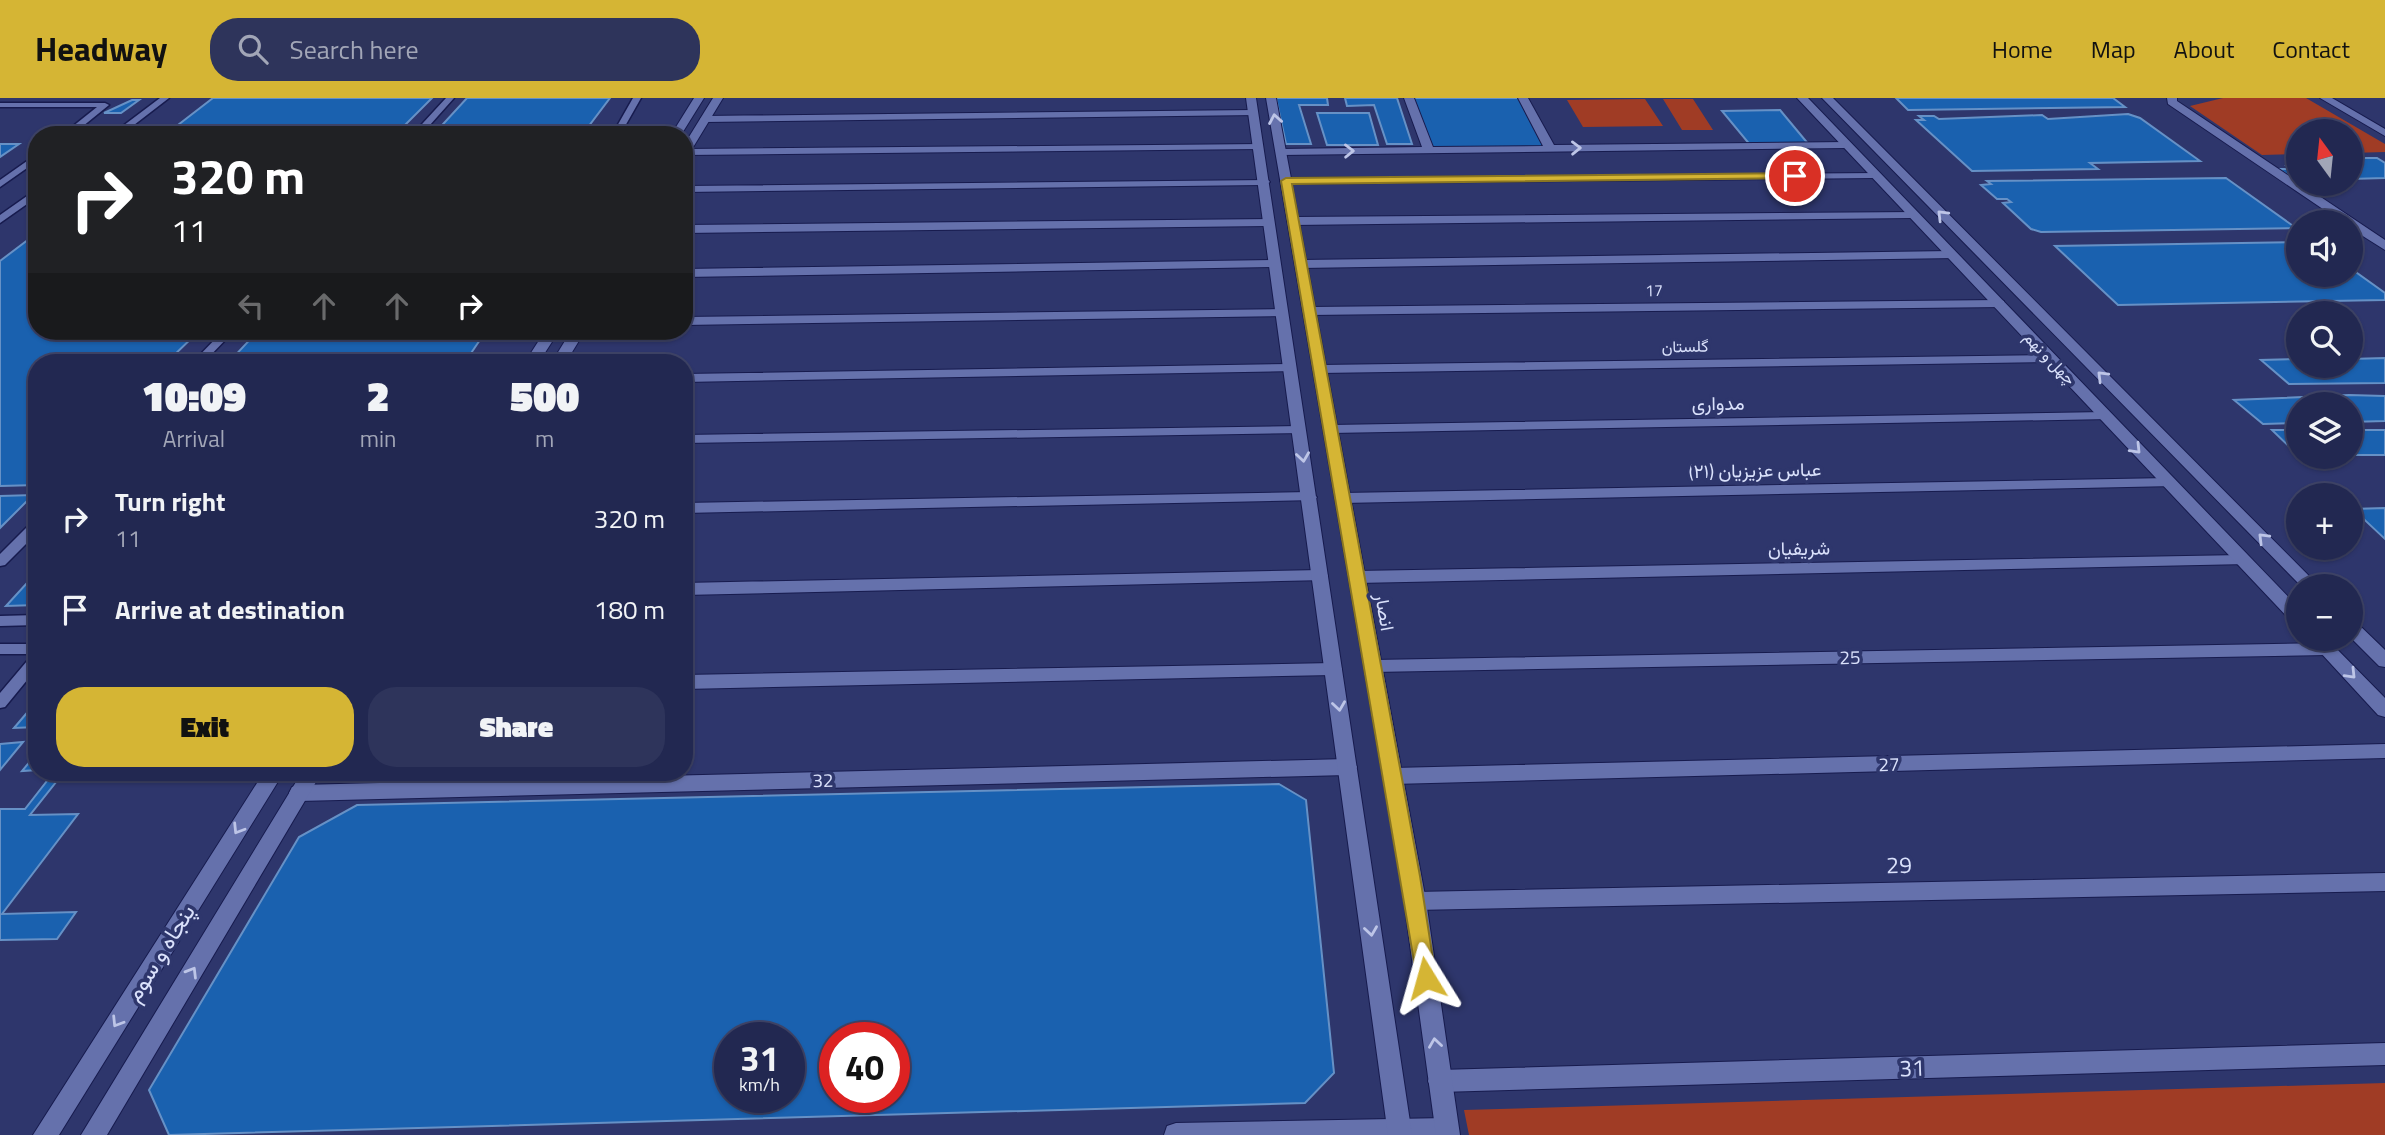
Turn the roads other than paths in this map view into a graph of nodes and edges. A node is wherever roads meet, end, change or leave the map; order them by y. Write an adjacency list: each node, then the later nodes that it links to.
1 (114, 98): 15 (lane)
2 (165, 98): 19 (lane)
3 (450, 98): 20 (lane)
4 (637, 98): 21 (lane)
5 (699, 98): 22 (street)
6 (718, 98): 17 (street)
7 (1271, 98): 29 (street, انصار, one-way to 7)
8 (1409, 98): 28 (street)
9 (1523, 98): 27 (street)
10 (1802, 98): 25 (street, چهل و نهم)
11 (1826, 98): 71 (street, چهل و نهم, one-way to 11)
12 (2172, 98): 38 (street)
13 (2325, 98): 23 (street)
14 (0, 105): 15 (lane)
15 (105, 105): 18 (lane)
16 (1253, 106): 17 (street); 26 (street)
17 (705, 119): 24 (street)
18 (78, 126)
19 (127, 126)
20 (424, 126)
21 (621, 126)
22 (682, 126)
23 (2385, 133)
24 (693, 139)
25 (1847, 145): 27 (street, one-way to 25); 32 (street, چهل و نهم)
26 (1259, 146): 30 (street); 34 (street)
27 (1550, 148): 28 (street)
28 (1429, 150): 29 (street, one-way to 28)
29 (1281, 152): 33 (street, انصار)
30 (693, 153)
31 (28, 163): 35 (lane)
32 (1876, 175): 33 (street); 39 (street, چهل و نهم)
33 (1286, 181): 41 (street, انصار)
34 (1264, 182): 36 (street); 42 (street)
35 (0, 184)
36 (693, 188)
37 (28, 199): 40 (lane)
38 (2332, 210)
39 (1913, 214): 41 (street); 46 (street, چهل و نهم)
40 (0, 220)
41 (1293, 221): 48 (street, انصار)
42 (1269, 222): 43 (street); 47 (street)
43 (693, 229)
44 (2363, 231): 45 (street)
45 (2385, 246)
46 (1951, 255): 48 (street); 50 (street, چهل و نهم)
47 (1275, 264): 49 (street); 52 (street)
48 (1301, 264): 51 (street, انصار)
49 (693, 273)
50 (1998, 304): 51 (street, 17); 56 (street, چهل و نهم)
51 (1310, 311): 58 (street, انصار)
52 (1282, 313): 53 (street); 57 (street)
53 (693, 321)
54 (220, 340): 55 (lane)
55 (206, 354)
56 (2051, 359): 58 (street, گلستان); 60 (street, چهل و نهم)
57 (1290, 368): 59 (street); 62 (street)
58 (1320, 369): 61 (street, انصار)
59 (693, 378)
60 (2105, 416): 61 (street, مدواری); 64 (street, چهل و نهم, one-way to 64)
61 (1331, 429): 66 (street, انصار)
62 (1299, 430): 63 (street); 65 (street, one-way to 65)
63 (693, 439)
64 (2169, 483): 66 (street, عباس عزیزیان (۲۱)); 69 (street, چهل و نهم)
65 (1309, 497): 67 (street); 72 (street)
66 (1343, 498): 73 (street, انصار)
67 (693, 508)
68 (28, 534): 70 (lane)
69 (2242, 560): 73 (street, شریفیان); 75 (street, چهل و نهم)
70 (0, 562)
71 (2299, 574)
72 (1320, 576): 74 (street); 86 (street)
73 (1357, 577): 84 (street, انصار)
74 (693, 589)
75 (2286, 606)
76 (28, 620): 77 (lane)
77 (0, 621)
78 (2363, 639): 83 (street)
79 (2286, 645): 84 (street, 25)
80 (0, 649): 81 (lane)
81 (28, 649)
82 (2329, 651): 89 (street, one-way to 89)
83 (2385, 661)
84 (1373, 666): 92 (street, انصار)
85 (28, 669): 88 (lane)
86 (1333, 669): 87 (street); 91 (street, one-way to 91)
87 (693, 682)
88 (0, 703)
89 (2385, 710)
90 (2385, 751): 92 (street, 27)
91 (1347, 767): 95 (street, 32); 100 (street, one-way to 100)
92 (1393, 776): 97 (street, انصار)
93 (268, 781): 102 (street, پنجاه و سوم, one-way to 102)
94 (306, 781): 95 (street, پنجاه و سوم)
95 (299, 793): 103 (street, پنجاه و سوم, one-way to 95)
96 (2385, 882): 97 (street, 29)
97 (1415, 901): 99 (street, انصار, one-way to 97)
98 (2385, 1054): 99 (street, 31)
99 (1440, 1081): 101 (street, انصار)
100 (1399, 1132): 101 (street); 104 (street)
101 (1448, 1132)
102 (45, 1135)
103 (93, 1135)
104 (1176, 1135)

